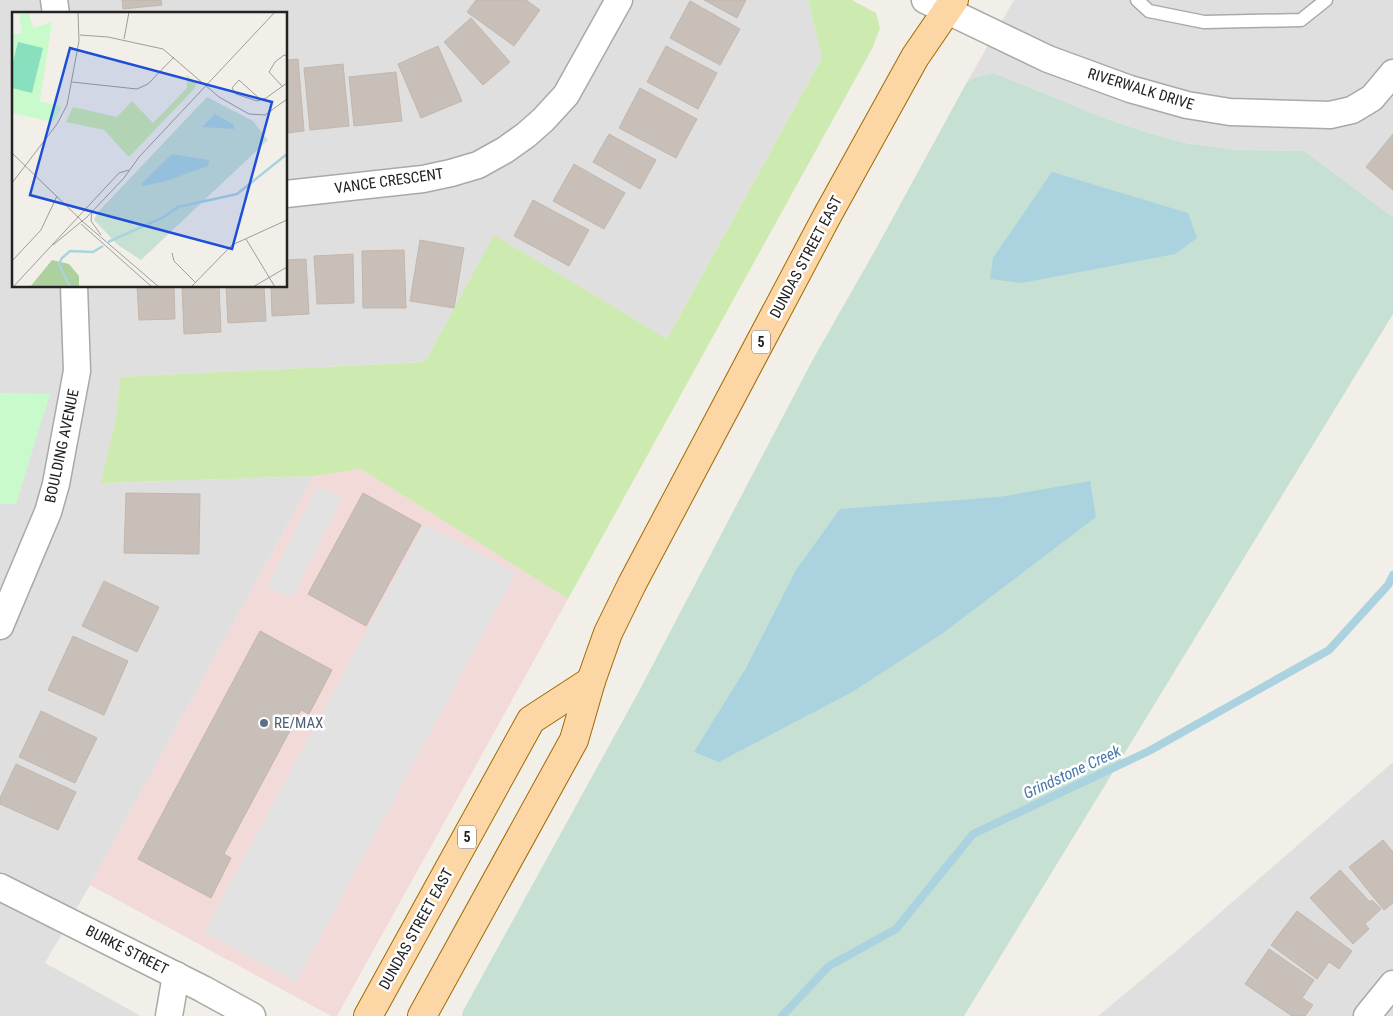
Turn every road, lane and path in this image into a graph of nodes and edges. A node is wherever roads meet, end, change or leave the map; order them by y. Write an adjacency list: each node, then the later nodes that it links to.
1 (619, 0): 6 (street, VANCE CRESCENT)
2 (1138, 0): 3 (lane)
3 (1318, 2)
4 (942, 3): 5 (street, RIVERWALK DRIVE); 9 (main road, DUNDAS STREET EAST / 5)
5 (1393, 73)
6 (288, 194)
7 (74, 288): 8 (street, BOULDING AVENUE)
8 (0, 626)
9 (591, 681): 13 (main road, DUNDAS STREET EAST / 5); 16 (main road, DUNDAS STREET EAST / 5)
10 (0, 887): 11 (street, BURKE STREET)
11 (176, 975): 14 (street); 15 (street, BURKE STREET)
12 (1393, 984): 17 (street)
13 (424, 1015)
14 (169, 1016)
15 (252, 1016)
16 (368, 1016)
17 (1367, 1016)

